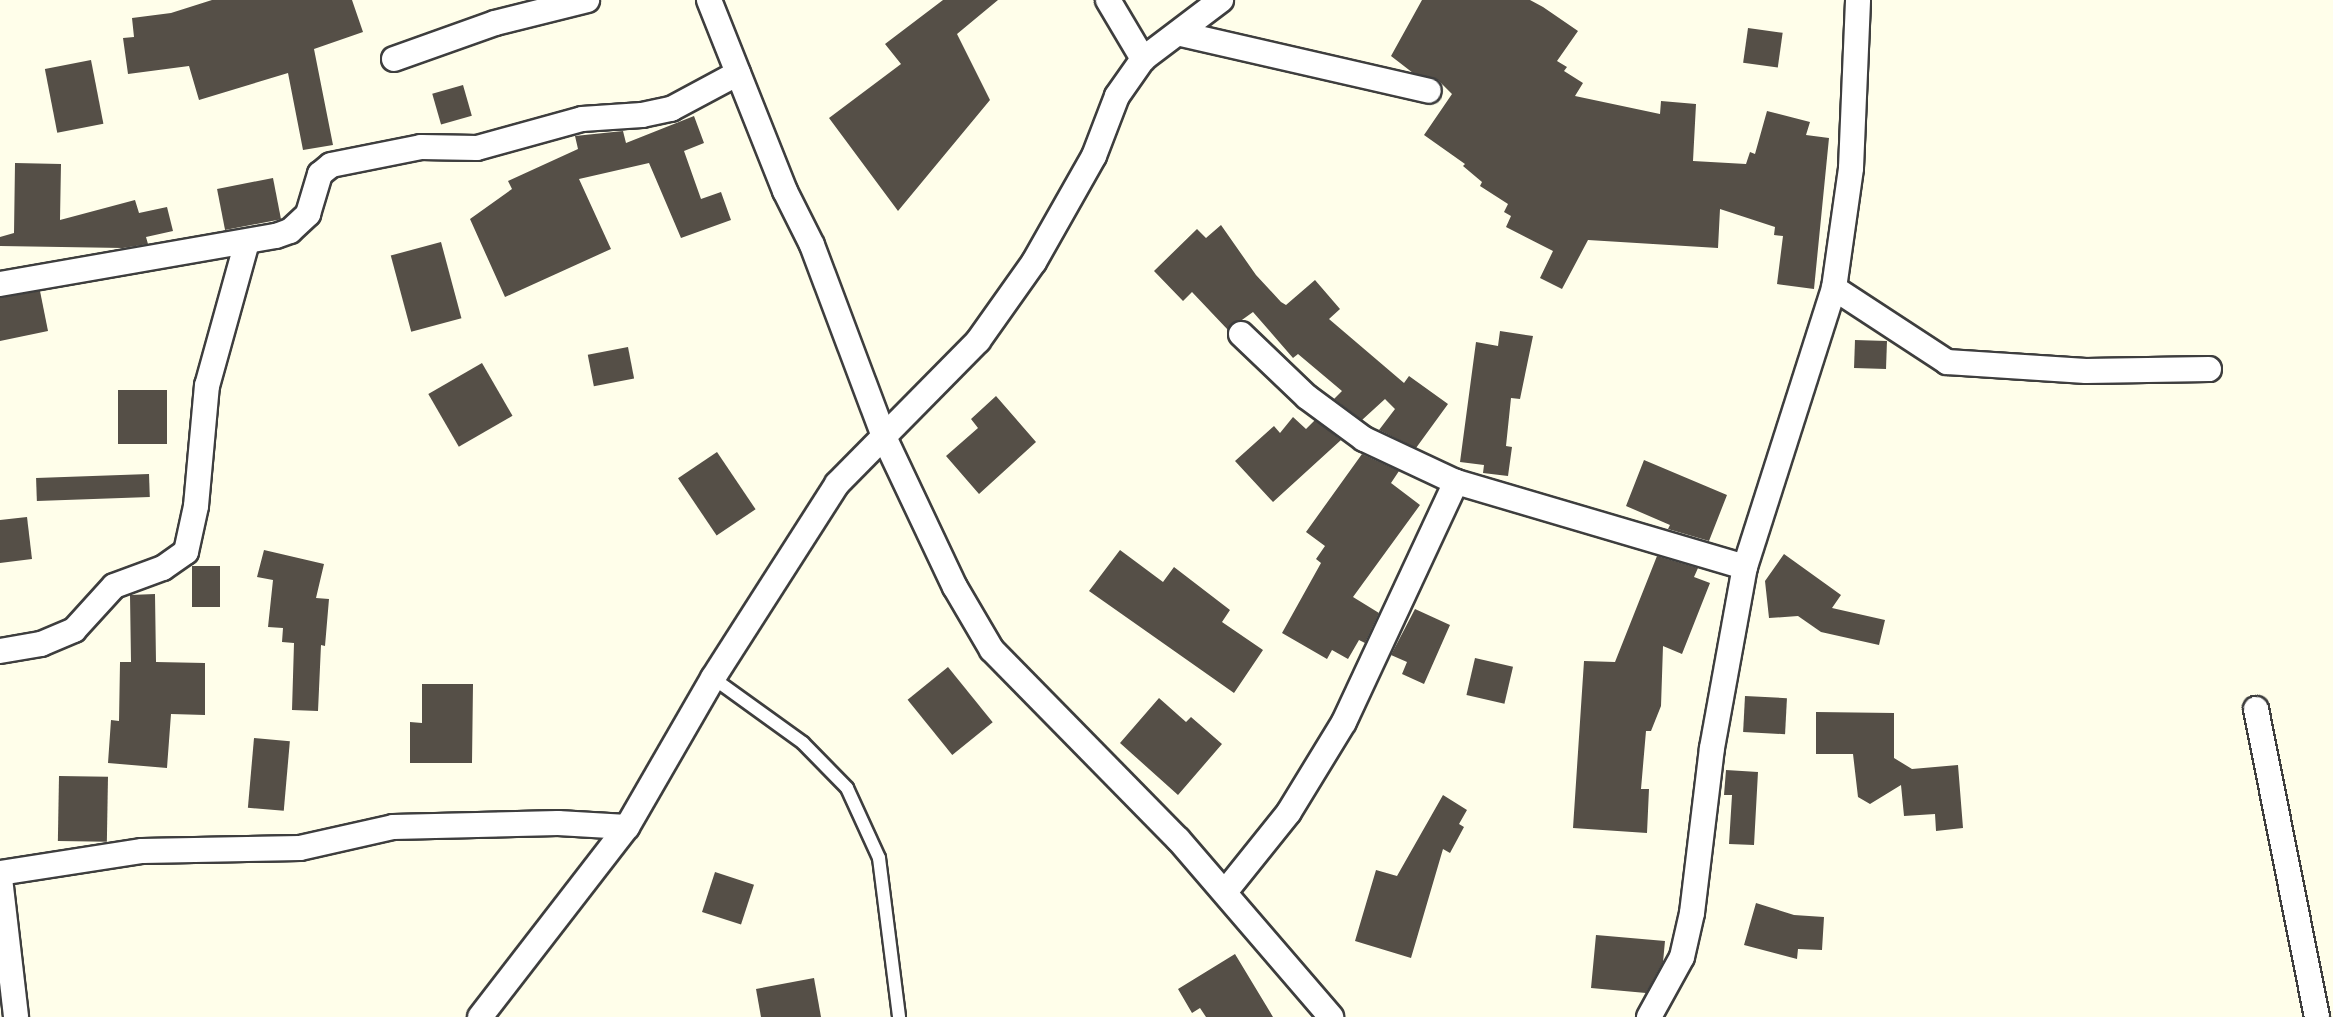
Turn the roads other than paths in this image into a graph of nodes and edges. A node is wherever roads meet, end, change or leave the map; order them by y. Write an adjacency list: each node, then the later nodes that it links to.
1 (587, 0): 7 (street)
2 (709, 0): 9 (street)
3 (1108, 0): 8 (street)
4 (1221, 0): 6 (street)
5 (1858, 0): 13 (street)
6 (1181, 34): 8 (street); 10 (street)
7 (394, 59)
8 (1143, 59): 16 (street)
9 (738, 73): 11 (street); 16 (street)
10 (1429, 91)
11 (247, 242): 12 (street); 19 (street)
12 (0, 285)
13 (1834, 288): 15 (street); 18 (street)
14 (1241, 334): 17 (street)
15 (2209, 369)
16 (884, 437): 20 (street); 25 (street)
17 (1456, 482): 18 (street); 25 (street)
18 (1745, 567): 30 (street)
19 (0, 651)
20 (714, 678): 22 (street); 28 (lane)
21 (2256, 709): 31 (street)
22 (627, 827): 23 (street); 27 (street)
23 (0, 873)
24 (0, 879): 26 (street)
25 (1225, 892): 29 (street)
26 (16, 1017)
27 (480, 1017)
28 (899, 1017)
29 (1331, 1017)
30 (1649, 1017)
31 (2318, 1017)

